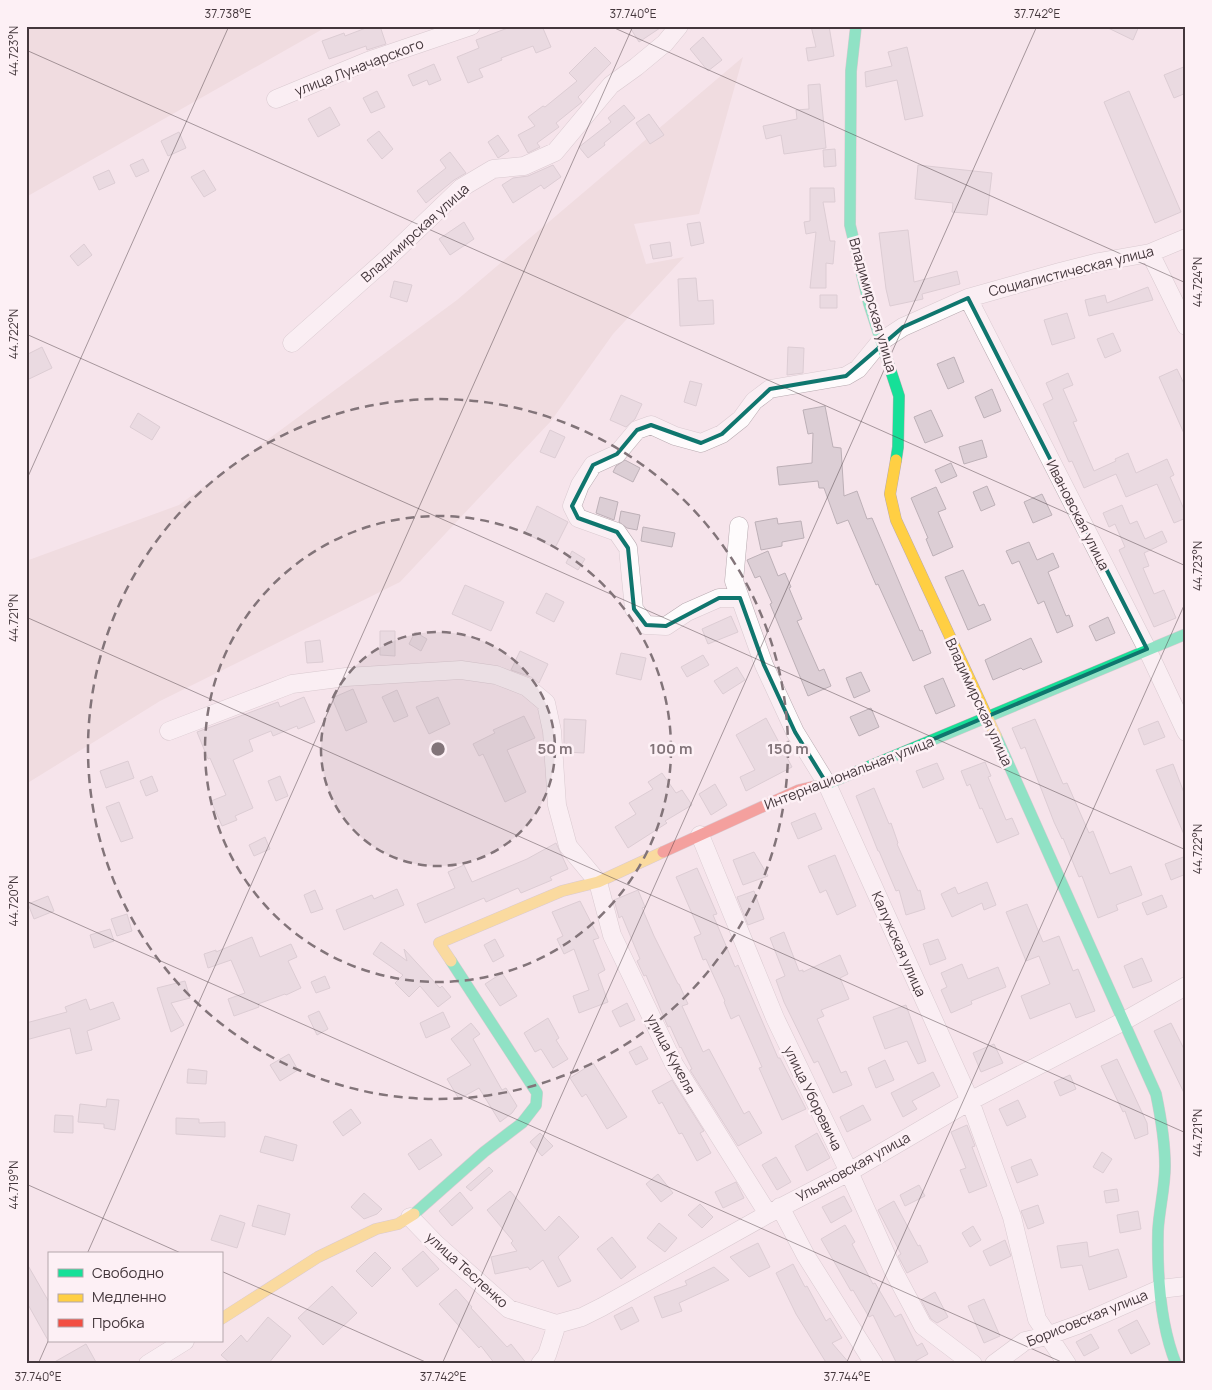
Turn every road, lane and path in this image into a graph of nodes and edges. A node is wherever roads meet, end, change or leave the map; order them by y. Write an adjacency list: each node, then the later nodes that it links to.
1 (471, 26): 4 (street, улица Луначарского)
2 (678, 26): 10 (street, Владимирская улица)
3 (856, 26): 9 (street, Владимирская улица)
4 (276, 98)
5 (1186, 238): 6 (street, Социалистическая улица)
6 (1150, 253): 7 (street, Социалистическая улица); 8 (street)
7 (968, 298): 9 (street, Социалистическая улица); 14 (street, Ивановская улица)
8 (1186, 326)
9 (880, 342): 12 (street, Социалистическая улица); 15 (street, Владимирская улица)
10 (292, 343)
11 (739, 526): 12 (street, Калужская улица)
12 (740, 598): 18 (street, Калужская улица)
13 (1186, 634): 14 (street, Интернациональная улица)
14 (1147, 650): 15 (street, Интернациональная улица); 17 (street, Ивановская улица)
15 (987, 717): 18 (street, Интернациональная улица); 22 (street, Владимирская улица)
16 (169, 731): 20 (street)
17 (1186, 732)
18 (827, 784): 19 (street, Интернациональная улица); 23 (street, Калужская улица)
19 (700, 835): 20 (street, Интернациональная улица); 24 (street, улица Уборевича)
20 (598, 882): 25 (street, улица Кукеля); 26 (street, Интернациональная улица)
21 (1186, 986): 22 (street, Ульяновская улица)
22 (1124, 1021): 23 (street, Ульяновская улица); 28 (street, Владимирская улица)
23 (970, 1102): 24 (street, Ульяновская улица); 31 (street, Калужская улица)
24 (849, 1172): 25 (street, Ульяновская улица); 36 (street, улица Уборевича)
25 (774, 1210): 30 (street, Ульяновская улица); 35 (street, улица Кукеля)
26 (410, 1217): 29 (street); 30 (street, улица Тесленко)
27 (1186, 1286): 28 (street, Борисовская улица)
28 (1160, 1289): 31 (street, Борисовская улица); 39 (street, Владимирская улица)
29 (222, 1318)
30 (557, 1324): 33 (street)
31 (1047, 1336): 37 (street, Борисовская улица); 38 (street, Калужская улица)
32 (183, 1342): 34 (street)
33 (546, 1361)
34 (148, 1364)
35 (874, 1364)
36 (973, 1364)
37 (994, 1364)
38 (1067, 1364)
39 (1176, 1364)

